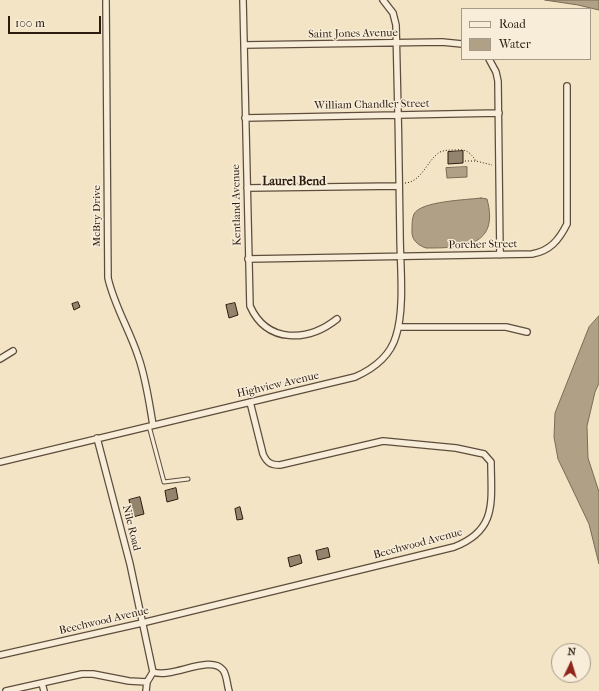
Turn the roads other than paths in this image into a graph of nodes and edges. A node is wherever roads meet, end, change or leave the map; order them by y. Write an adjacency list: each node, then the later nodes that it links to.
1 (106, 0): 23 (street, McBry Drive)
2 (243, 0): 6 (street, Kentland Avenue)
3 (383, 0): 4 (street)
4 (397, 43): 5 (street, Saint Jones Avenue); 6 (street, Saint Jones Avenue); 10 (street)
5 (461, 44)
6 (244, 45): 11 (street, Kentland Avenue)
7 (490, 60): 9 (street)
8 (568, 86): 14 (street, Porcher Street)
9 (499, 113): 10 (street, William Chandler Street); 14 (street)
10 (398, 115): 11 (street, William Chandler Street); 12 (street)
11 (245, 118): 13 (street, Kentland Avenue)
12 (402, 184): 13 (street); 15 (street, Highview Avenue)
13 (247, 188): 16 (street, Kentland Avenue)
14 (500, 254): 15 (street, Porcher Street)
15 (400, 257): 16 (street, Porcher Street); 18 (street, Highview Avenue)
16 (248, 259): 17 (street, Kentland Avenue)
17 (337, 319)
18 (399, 327): 19 (street); 22 (street, Highview Avenue)
19 (527, 332)
20 (13, 351): 21 (street)
21 (0, 359)
22 (250, 402): 23 (street, Highview Avenue); 27 (street, Beechwood Avenue)
23 (151, 426): 24 (street, Highview Avenue); 26 (lane)
24 (98, 438): 25 (street, Highview Avenue); 27 (street, Nile Road)
25 (0, 462)
26 (188, 479)
27 (142, 623): 28 (street, Beechwood Avenue); 29 (street, Nile Road)
28 (0, 655)
29 (153, 672): 30 (street); 35 (street)
30 (147, 682): 31 (street); 34 (street)
31 (42, 683): 32 (street); 33 (street)
32 (6, 691)
33 (44, 691)
34 (146, 691)
35 (229, 691)

